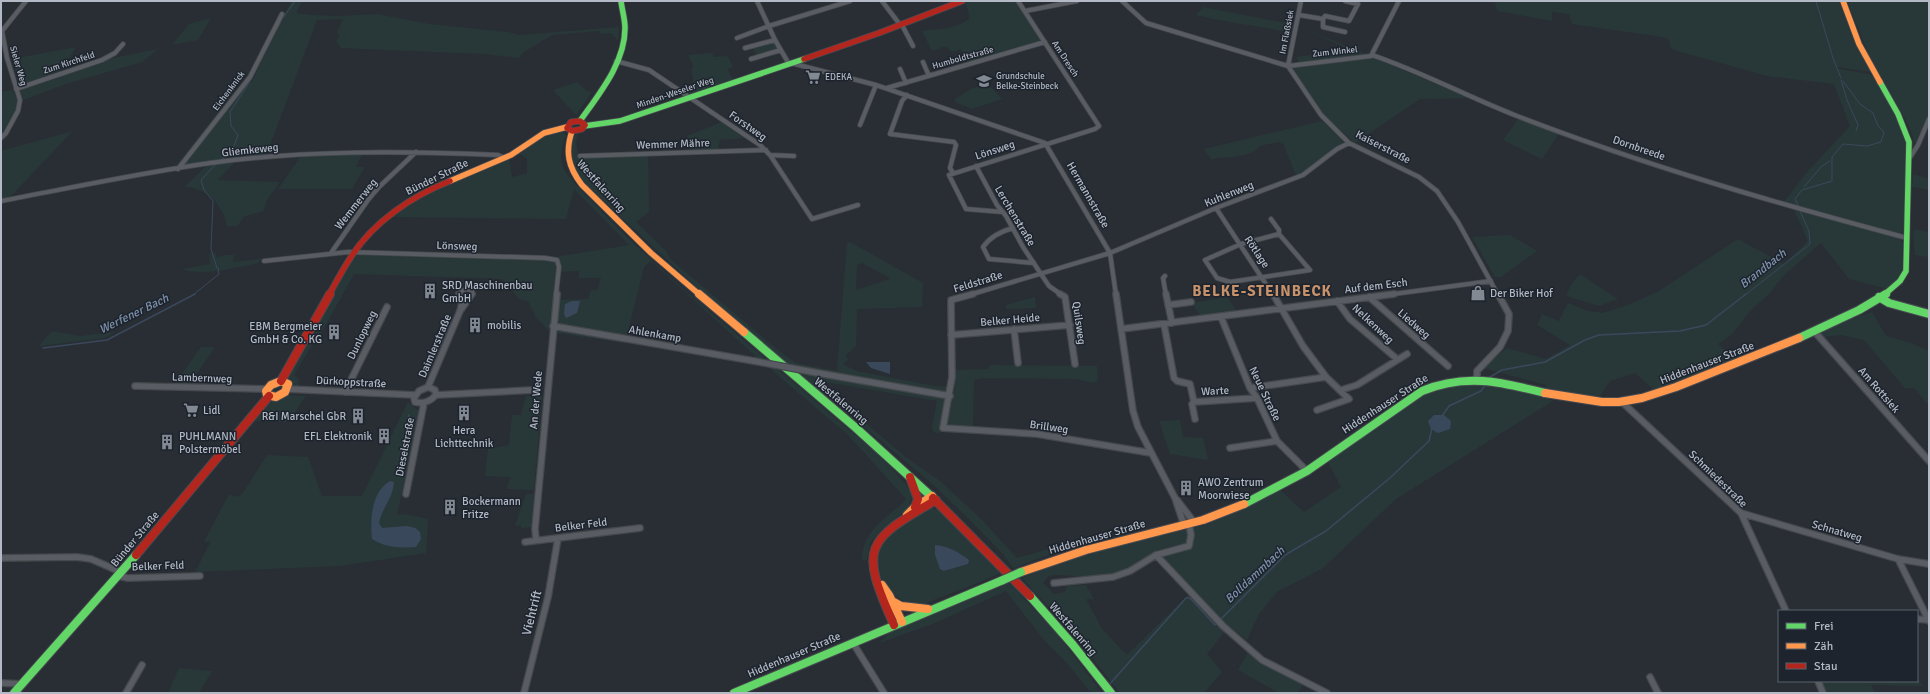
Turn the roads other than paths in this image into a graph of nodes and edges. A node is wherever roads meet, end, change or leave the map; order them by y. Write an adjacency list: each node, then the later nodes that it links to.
1 (26, 1): 21 (street, Sieler Weg)
2 (621, 1): 31 (main road)
3 (757, 1): 19 (street)
4 (850, 1): 19 (street)
5 (882, 1): 18 (street)
6 (962, 1): 18 (main road, Minden-Weseler Weg)
7 (1018, 1): 14 (street, Am Dresch)
8 (1077, 1): 14 (street)
9 (1122, 1): 34 (street)
10 (1301, 1): 16 (street, Im Flaßsiek)
11 (1345, 1): 17 (street)
12 (1398, 1): 29 (street, Zum Winkel)
13 (1843, 1): 57 (main road, Hiddenhauser Straße)
14 (1024, 11): 24 (street, Am Dresch)
15 (282, 14): 59 (street, Eichenknick)
16 (1299, 15): 17 (street); 34 (street, Im Flaßsiek)
17 (1323, 19): 20 (street)
18 (900, 23): 26 (street); 32 (main road, Minden-Weseler Weg)
19 (768, 26): 22 (street); 23 (street)
20 (1345, 32)
21 (1, 34): 40 (street, Sieler Weg)
22 (737, 38)
23 (775, 40): 27 (street); 28 (street)
24 (1045, 42): 36 (street, Humboldtstraße); 46 (street, Am Dresch)
25 (123, 44): 40 (street, Zum Kirchfeld)
26 (913, 46)
27 (745, 48)
28 (781, 50): 30 (street); 32 (street)
29 (1372, 55): 34 (street, Zum Winkel); 68 (street, Dornbreede)
30 (751, 59)
31 (616, 61): 42 (street, Forstweg); 44 (main road)
32 (792, 62): 38 (street); 42 (main road, Minden-Weseler Weg)
33 (923, 62): 36 (street)
34 (1288, 66): 50 (street, Kaiserstraße)
35 (900, 69): 37 (street)
36 (928, 76): 37 (street, Humboldtstraße)
37 (906, 83): 39 (street, Humboldtstraße)
38 (876, 85): 39 (street); 45 (street)
39 (886, 88): 41 (street)
40 (16, 89): 48 (street, Sieler Weg)
41 (907, 95): 49 (street); 60 (street)
42 (690, 97): 44 (main road, Minden-Weseler Weg); 51 (street, Forstweg)
43 (1929, 119): 57 (street)
44 (582, 124): 47 (main road, Minden-Weseler Weg)
45 (860, 125)
46 (1099, 126): 49 (street, Lönsweg)
47 (570, 129): 56 (main road, Bünder Straße); 130 (main road, Westfalenring)
48 (1, 138)
49 (1046, 143): 58 (street, Lönsweg); 72 (street, Hermannstraße)
50 (1349, 143): 63 (street, Kuhlenweg); 79 (street, Kaiserstraße)
51 (766, 150): 53 (street, Forstweg); 54 (street, Wemmer Mähre)
52 (416, 152): 56 (street, Gliemkeweg); 59 (street, Gliemkeweg); 71 (street, Wemmerweg)
53 (770, 155): 55 (street); 62 (street, Forstweg)
54 (580, 156)
55 (794, 156)
56 (504, 158): 70 (main road, Bünder Straße)
57 (1909, 159): 68 (main road, Hiddenhauser Straße)
58 (976, 166): 60 (street, Lönsweg); 64 (street, Lerchenstraße)
59 (178, 170): 61 (street, Gliemkeweg)
60 (951, 174): 64 (street)
61 (1, 201)
62 (858, 205)
63 (1216, 208): 69 (street, Rötlage); 72 (street, Kuhlenweg)
64 (1003, 212): 66 (street, Lerchenstraße)
65 (1271, 219): 67 (street)
66 (1014, 228): 75 (street, Lerchenstraße); 75 (street)
67 (1278, 234): 69 (street); 78 (street)
68 (1907, 238): 80 (main road, Hiddenhauser Straße)
69 (1241, 244): 78 (street, Rötlage); 78 (street)
70 (354, 252): 71 (street, Lönsweg); 74 (street, Lönsweg); 105 (main road, Bünder Straße)
71 (331, 253): 73 (street, Lönsweg)
72 (1110, 253): 76 (street, Feldstraße); 95 (street, Hermannstraße)
73 (264, 261)
74 (559, 263): 93 (street, An der Wede)
75 (1034, 264): 76 (street, Lerchenstraße)
76 (1041, 273): 92 (street, Quilsweg); 97 (street, Feldstraße)
77 (1165, 276): 84 (street)
78 (1263, 277): 86 (street, Rötlage)
79 (1491, 281): 81 (street, Auf dem Esch); 104 (street, Kaiserstraße)
80 (1882, 296): 88 (main road); 96 (main road, Hiddenhauser Straße)
81 (1369, 297): 82 (street, Auf dem Esch); 102 (street, Liedweg)
82 (1337, 301): 86 (street, Auf dem Esch); 99 (street, Nelkenweg)
83 (1191, 302): 84 (street)
84 (1168, 305): 90 (street)
85 (387, 307): 113 (street, Dunlopweg)
86 (1280, 308): 89 (street, Auf dem Esch); 103 (street, Rötlage)
87 (460, 311): 107 (street, Daimlerstraße)
88 (1927, 314)
89 (1220, 317): 90 (street, Auf dem Esch); 108 (street, Neue Straße)
90 (1172, 323): 91 (street, Auf dem Esch)
91 (1164, 324): 95 (street, Auf dem Esch); 119 (street, Warte)
92 (1070, 325): 94 (street, Belker Heide); 101 (street, Quilsweg)
93 (553, 326): 117 (street, Ahlenkamp, bridge); 140 (street, An der Wede)
94 (1014, 329): 97 (street, Belker Heide); 100 (street)
95 (1120, 329): 127 (street, Hermannstraße)
96 (1814, 331): 120 (main road, Hiddenhauser Straße); 128 (street, Am Rottsiek)
97 (951, 335): 117 (street, Feldstraße)
98 (1408, 354): 99 (street)
99 (1397, 359): 112 (street)
100 (1018, 363)
101 (1075, 364)
102 (1448, 366)
103 (1326, 377): 108 (street); 112 (street, Rötlage)
104 (1480, 379): 120 (main road, Hiddenhauser Straße); 129 (main road, Hiddenhauser Straße)
105 (281, 381): 109 (main road); 110 (main road)
106 (136, 386): 109 (street, Lambernweg)
107 (428, 387): 114 (street); 115 (street)
108 (1250, 388): 118 (street, Neue Straße)
109 (267, 389): 116 (main road)
110 (287, 389): 113 (street, Dürkoppstraße); 116 (main road)
111 (532, 390): 115 (street)
112 (1341, 390): 122 (street)
113 (345, 392): 114 (street, Dürkoppstraße)
114 (415, 395): 121 (street)
115 (436, 395): 121 (street)
116 (269, 396): 146 (main road, Bünder Straße)
117 (950, 396): 124 (street, Feldstraße)
118 (1257, 398): 119 (street, Warte); 125 (street, Neue Straße)
119 (1194, 402): 123 (street)
120 (1622, 402): 135 (street, Schmiedestraße)
121 (424, 403): 131 (street, Dieselstraße)
122 (1317, 410)
123 (1195, 419)
124 (943, 428): 127 (street, Brillweg)
125 (1277, 441): 126 (street); 129 (street, Neue Straße)
126 (1230, 448)
127 (1151, 453): 133 (street, Hermannstraße)
128 (1929, 461)
129 (1306, 470): 137 (main road, Hiddenhauser Straße)
130 (910, 475): 132 (main road, Westfalenring); 134 (main road)
131 (406, 494)
132 (934, 498): 134 (main road); 136 (main road); 168 (main road, Westfalenring)
133 (1175, 498): 137 (street, Hermannstraße); 137 (street, Hermannstraße)
134 (915, 507): 136 (main road)
135 (1741, 513): 144 (street, Schnatweg); 152 (street, Schmiedestraße)
136 (900, 522): 148 (main road)
137 (1189, 523): 142 (street); 151 (main road, Hiddenhauser Straße, bridge)
138 (640, 528): 139 (street, Belker Feld)
139 (558, 538): 140 (street, Belker Feld); 165 (street, Viehtrift)
140 (536, 539): 141 (street, Belker Feld)
141 (525, 542)
142 (1156, 555): 149 (street); 169 (street)
143 (1, 558): 146 (street, Belker Feld)
144 (1898, 559): 145 (street, Schnatweg); 154 (street)
145 (1929, 564)
146 (120, 574): 147 (street, Belker Feld); 162 (main road, Bünder Straße)
147 (200, 576)
148 (878, 580): 150 (main road); 156 (main road)
149 (1054, 583)
150 (892, 601): 151 (main road); 155 (main road)
151 (932, 609): 155 (main road, Hiddenhauser Straße)
152 (1786, 610)
153 (1918, 619): 154 (street)
154 (1929, 620)
155 (902, 622): 156 (main road, Hiddenhauser Straße)
156 (894, 625): 157 (main road, Hiddenhauser Straße)
157 (853, 643): 166 (main road, Hiddenhauser Straße); 167 (street)
158 (142, 665): 164 (street)
159 (1650, 677): 170 (street)
160 (1818, 682): 171 (street)
161 (1, 683): 162 (street)
162 (23, 684): 163 (main road, Bünder Straße)
163 (14, 693)
164 (126, 693)
165 (524, 693)
166 (734, 693)
167 (884, 693)
168 (1111, 693)
169 (1327, 693)
170 (1658, 693)
171 (1823, 693)

